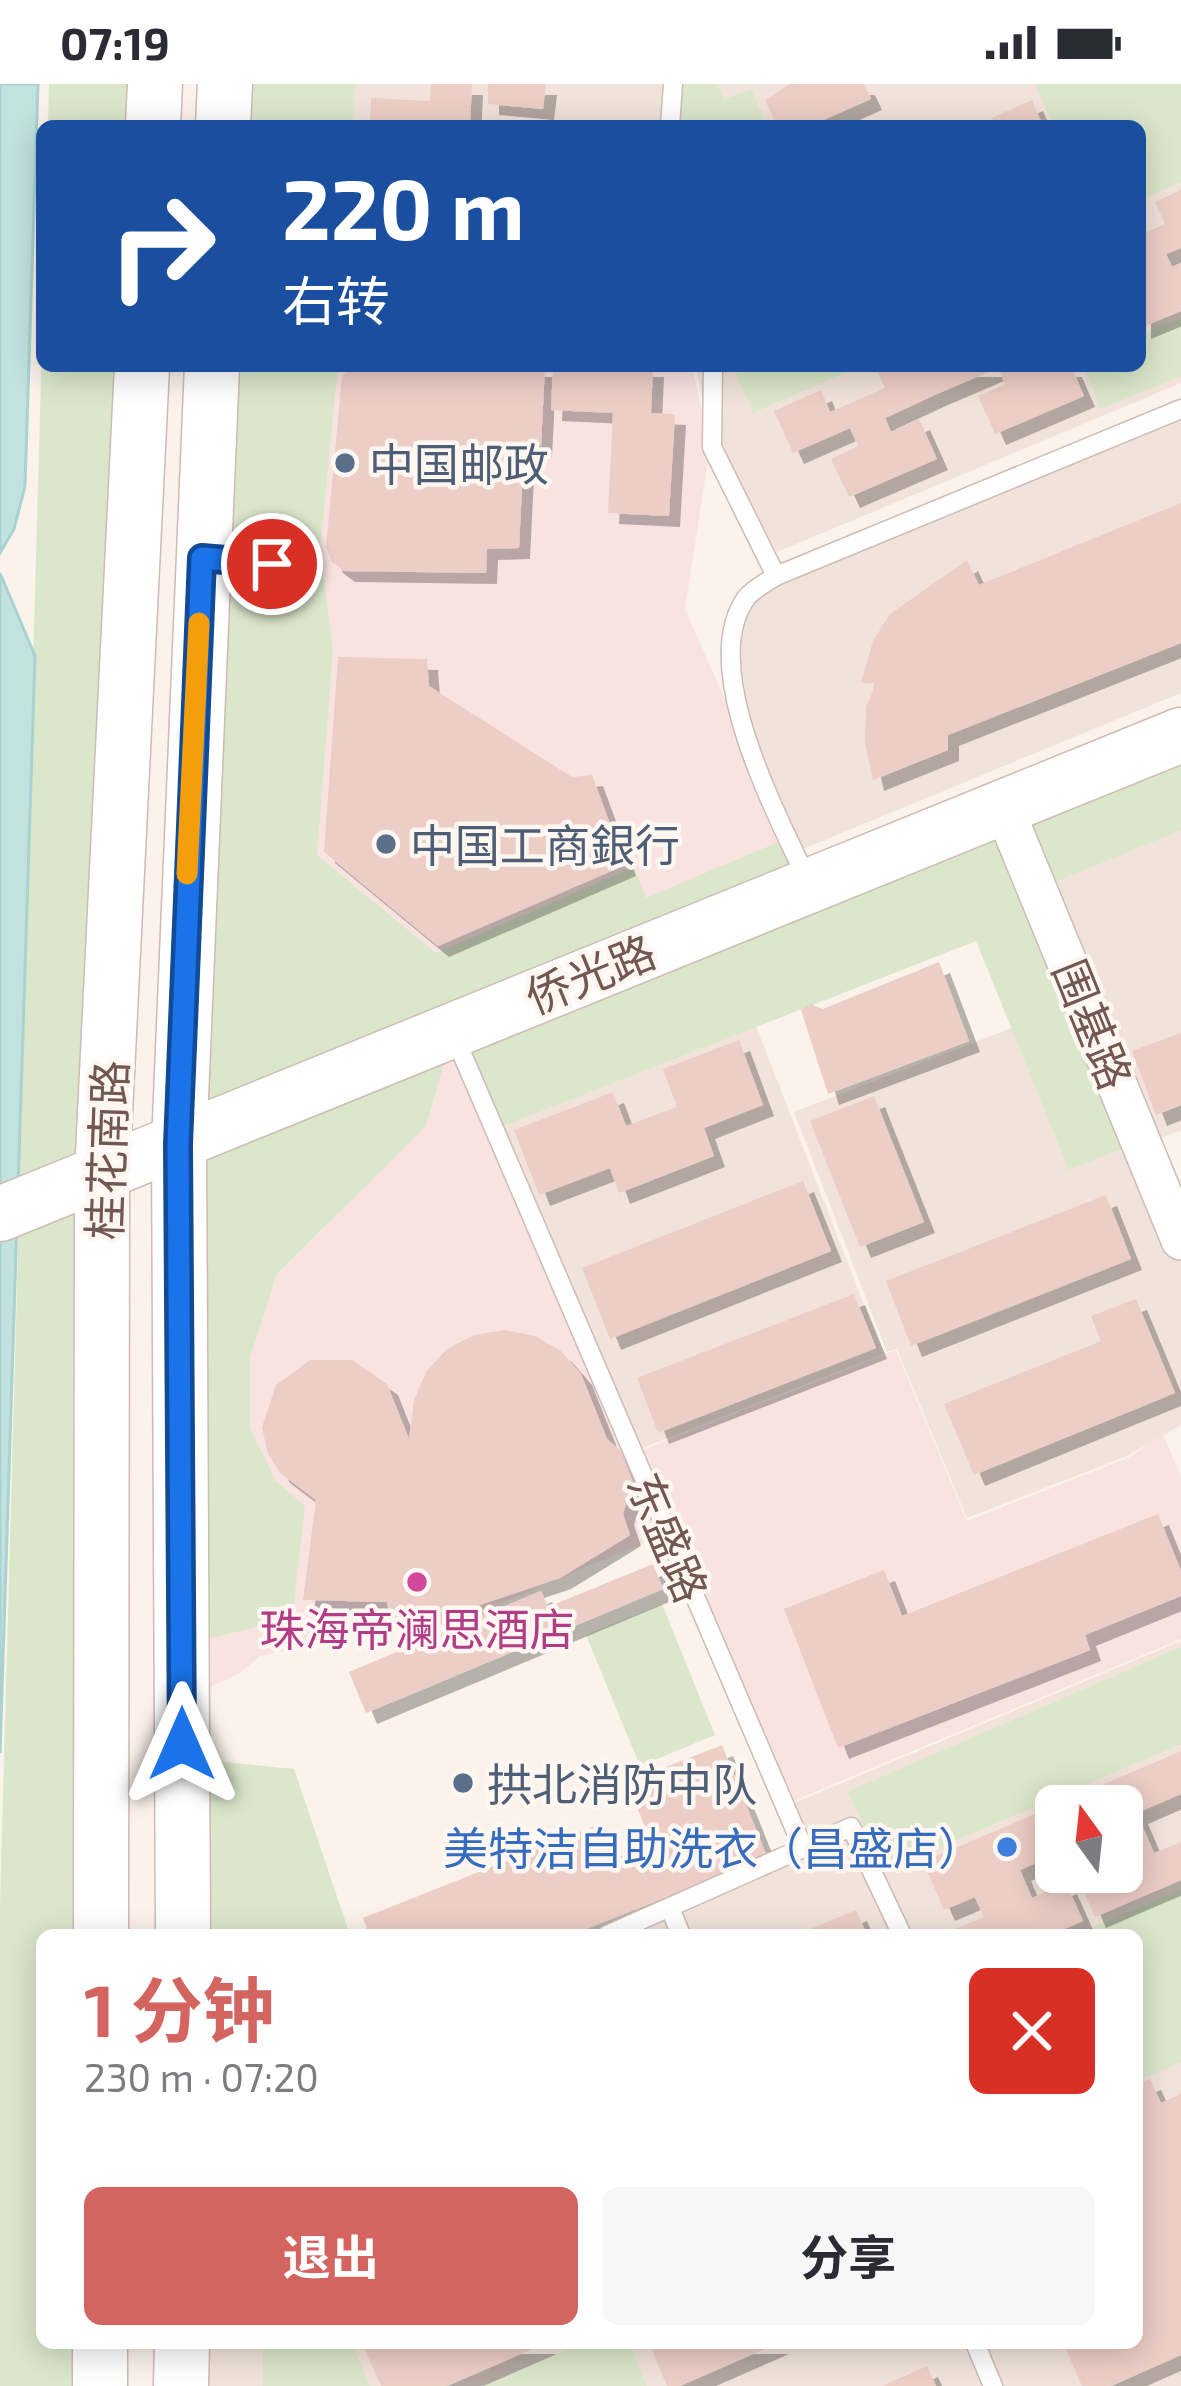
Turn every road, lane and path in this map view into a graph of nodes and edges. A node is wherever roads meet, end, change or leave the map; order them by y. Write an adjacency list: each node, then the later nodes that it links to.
1 (155, 84): 4 (main road)
2 (225, 84): 5 (main road)
3 (674, 84): 6 (lane)
4 (153, 120)
5 (223, 120)
6 (671, 120)
7 (142, 372): 19 (main road, 桂花南路)
8 (212, 372): 11 (main road, 桂花南路)
9 (713, 372): 13 (lane)
10 (1181, 409): 13 (lane)
11 (202, 558): 12 (lane); 18 (main road, 桂花南路)
12 (299, 567)
13 (776, 576): 16 (lane)
14 (1181, 734): 15 (main road, 侨光路)
15 (1004, 808): 16 (main road, 侨光路); 21 (street, 围基路)
16 (809, 887): 17 (main road, 侨光路)
17 (451, 1028): 18 (main road, 侨光路); 22 (lane, 东盛路)
18 (178, 1144): 19 (main road, 侨光路); 25 (main road, 桂花南路)
19 (102, 1174): 20 (main road, 侨光路); 24 (main road, 桂花南路)
20 (4, 1213)
21 (1181, 1240)
22 (803, 1848): 23 (lane); 28 (lane)
23 (670, 1908): 26 (lane); 27 (lane)
24 (100, 1929)
25 (183, 1929)
26 (622, 1929)
27 (679, 1929)
28 (899, 1929)
29 (100, 2349): 32 (main road)
30 (182, 2349): 33 (main road)
31 (978, 2349): 34 (lane)
32 (100, 2386)
33 (181, 2386)
34 (993, 2386)

